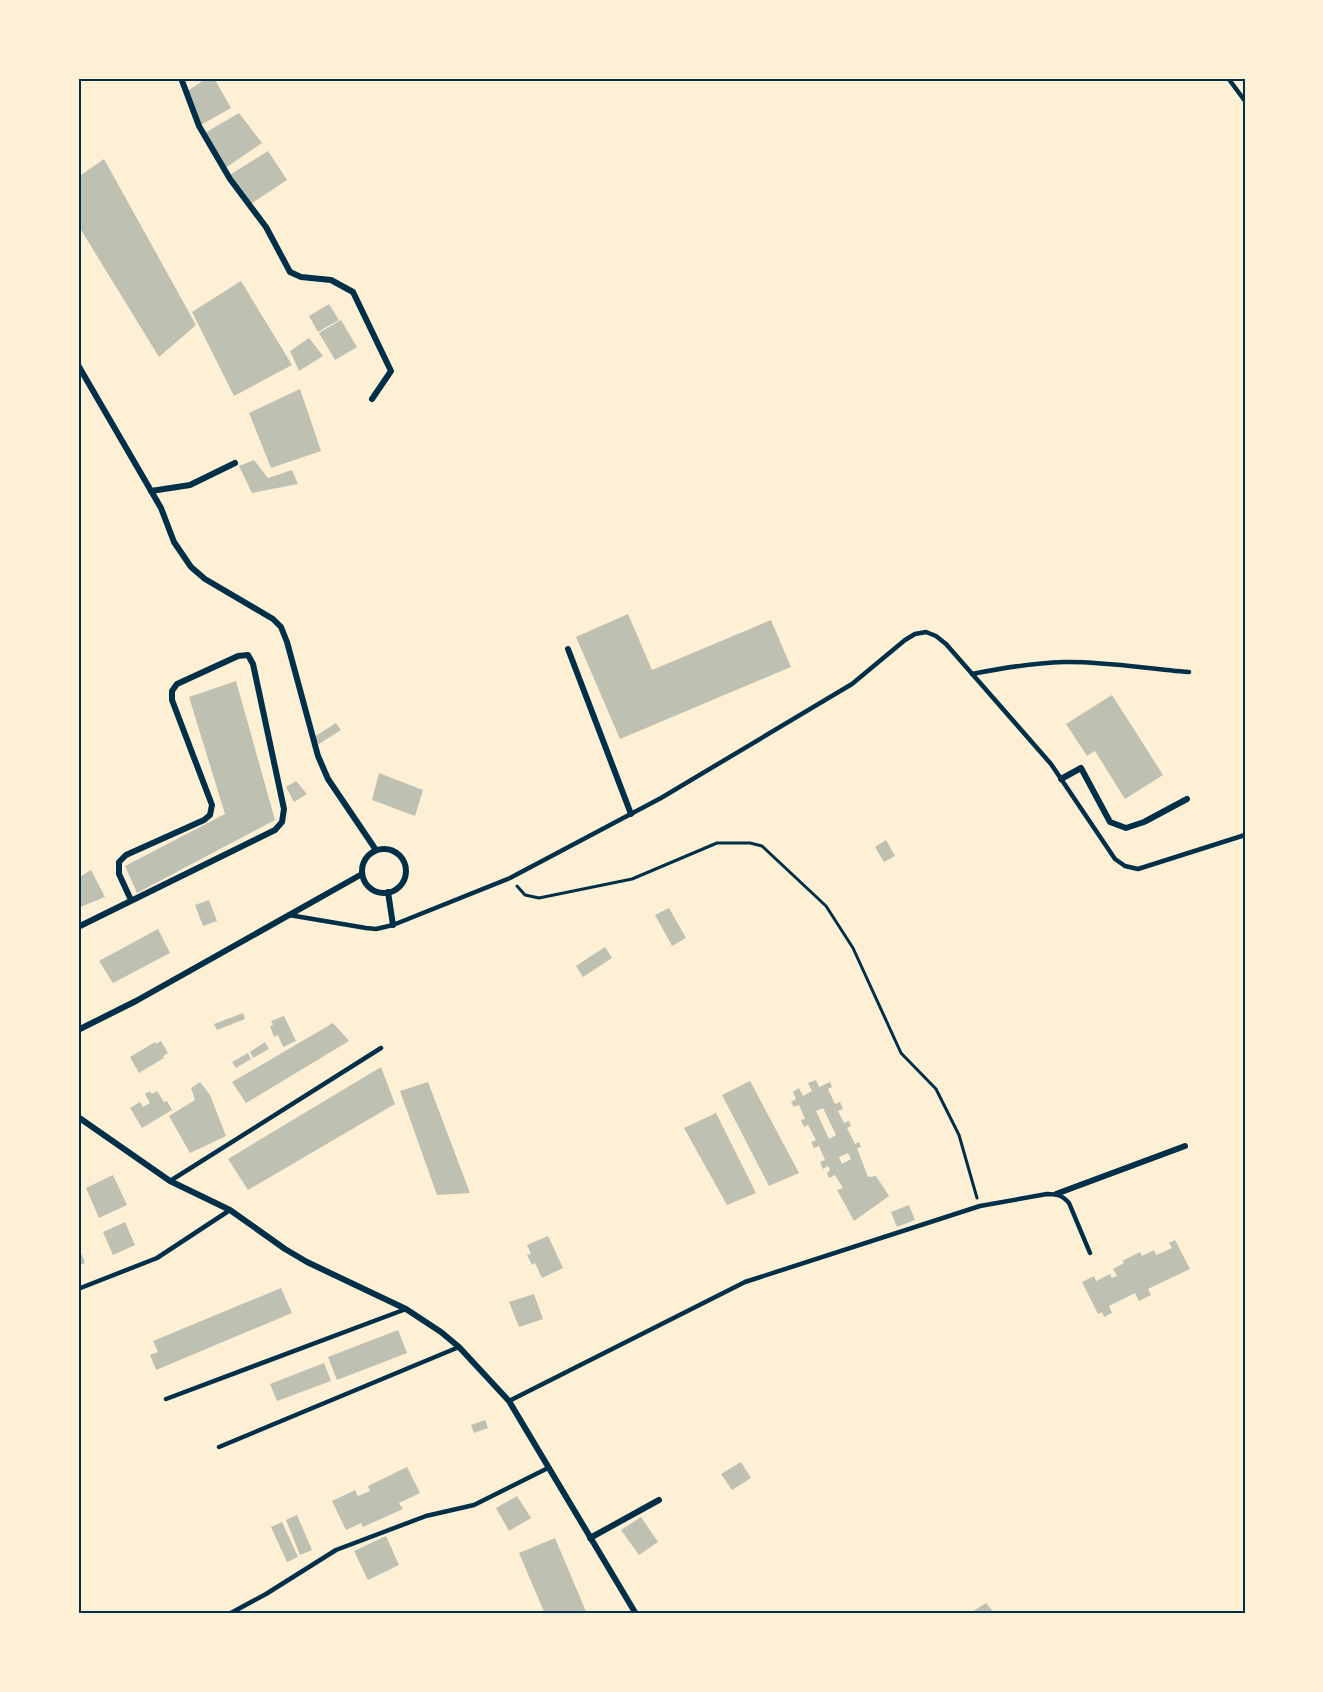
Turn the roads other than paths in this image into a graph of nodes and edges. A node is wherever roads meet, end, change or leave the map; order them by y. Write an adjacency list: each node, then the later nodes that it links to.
1 (181, 78): 5 (street)
2 (1228, 78): 3 (lane)
3 (1245, 102)
4 (78, 365): 7 (street)
5 (372, 399)
6 (235, 463): 7 (street)
7 (152, 491): 15 (street)
8 (568, 649): 13 (street)
9 (1189, 672): 10 (lane)
10 (972, 674): 11 (lane); 13 (lane)
11 (1061, 779): 12 (street); 14 (lane)
12 (1187, 799)
13 (632, 814): 20 (lane)
14 (1245, 835)
15 (376, 850): 16 (street); 17 (street)
16 (362, 874): 17 (street); 19 (street)
17 (388, 892): 20 (street)
18 (131, 900): 18 (street); 21 (street)
19 (289, 915): 20 (lane); 22 (street)
20 (393, 925)
21 (78, 927)
22 (78, 1030)
23 (381, 1048): 26 (lane)
24 (78, 1117): 26 (street)
25 (1185, 1146): 27 (street)
26 (170, 1181): 28 (street)
27 (1056, 1194): 29 (lane); 34 (lane)
28 (230, 1210): 30 (lane); 31 (street)
29 (1090, 1253)
30 (78, 1289)
31 (406, 1309): 32 (street); 33 (lane)
32 (459, 1347): 34 (street); 35 (lane)
33 (166, 1400)
34 (509, 1401): 36 (street)
35 (219, 1447)
36 (548, 1468): 38 (street); 39 (lane)
37 (659, 1500): 38 (street)
38 (590, 1538): 40 (street)
39 (229, 1614)
40 (636, 1614)

